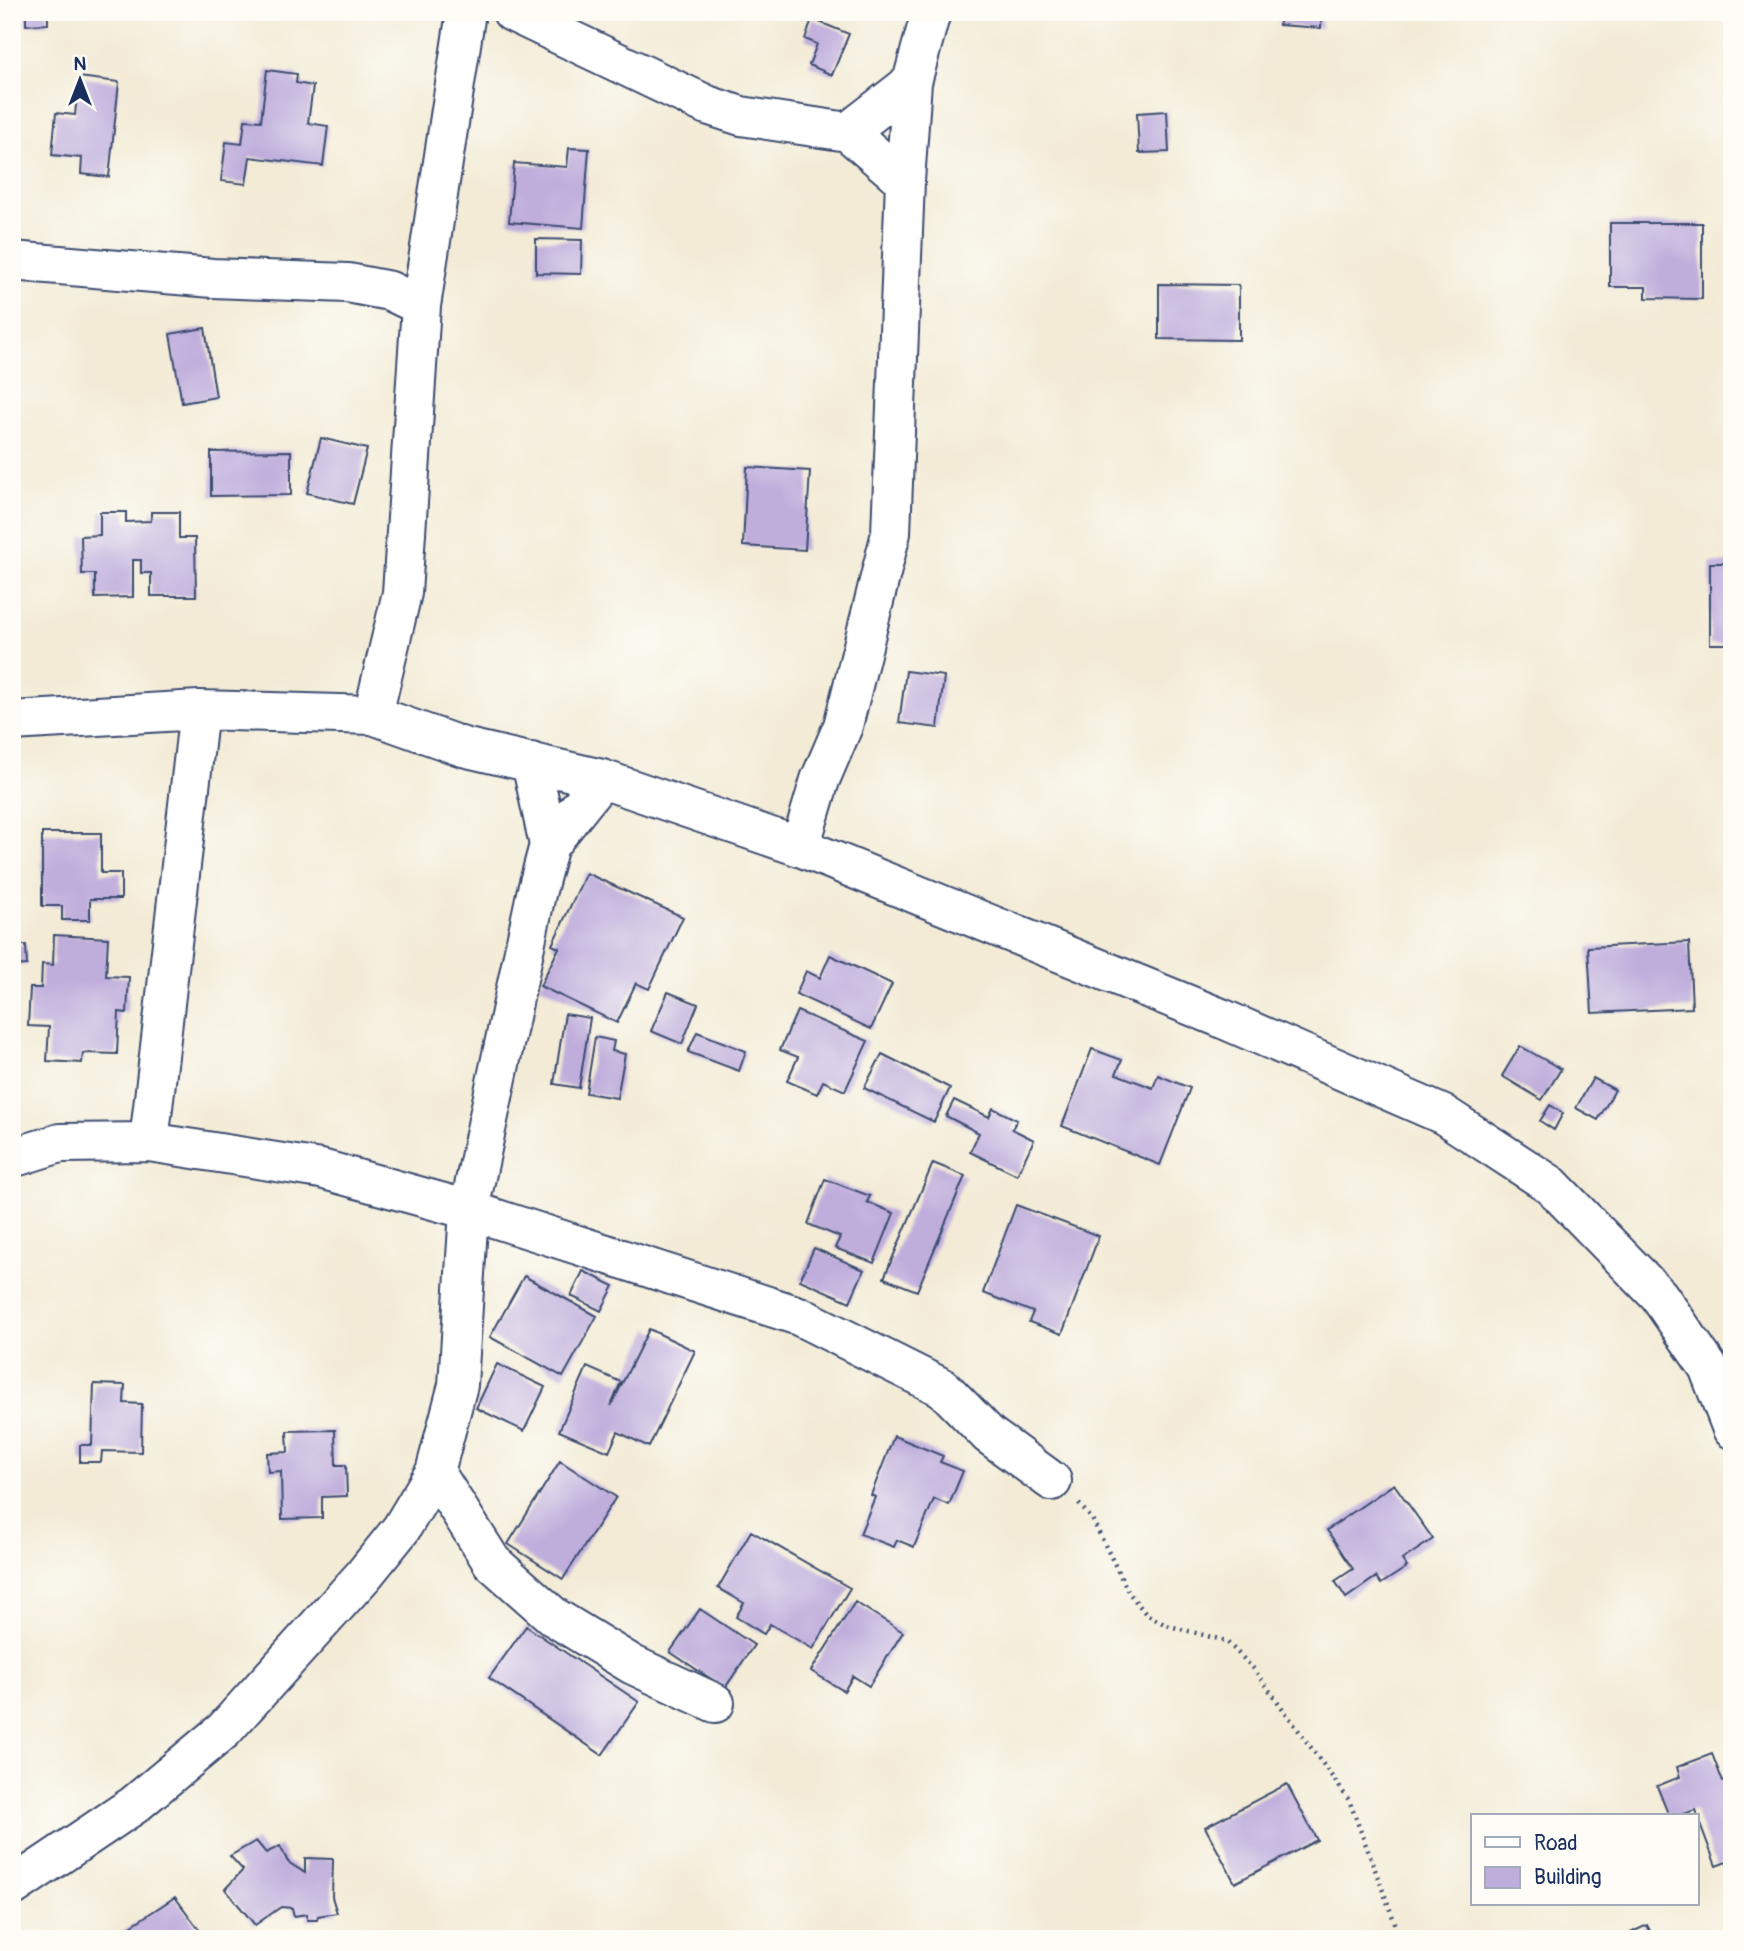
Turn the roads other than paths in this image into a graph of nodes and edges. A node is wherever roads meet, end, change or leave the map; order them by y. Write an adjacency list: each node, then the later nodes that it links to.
1 (466, 12): 8 (street)
2 (512, 12): 5 (street)
3 (931, 12): 4 (street)
4 (912, 82): 5 (street); 6 (street)
5 (848, 132): 6 (street)
6 (905, 181): 15 (street)
7 (12, 261): 8 (street)
8 (421, 306): 10 (street)
9 (199, 710): 10 (street); 11 (street); 16 (street)
10 (373, 715): 12 (street)
11 (12, 721)
12 (531, 762): 13 (street); 14 (street)
13 (602, 779): 14 (street); 15 (street)
14 (549, 845): 18 (street)
15 (800, 847): 19 (street)
16 (149, 1142): 17 (street); 18 (street)
17 (12, 1158)
18 (469, 1210): 21 (street); 22 (street)
19 (1720, 1359): 20 (street)
20 (1732, 1429)
21 (435, 1472): 23 (street); 24 (street)
22 (1052, 1480)
23 (715, 1703)
24 (12, 1887)

